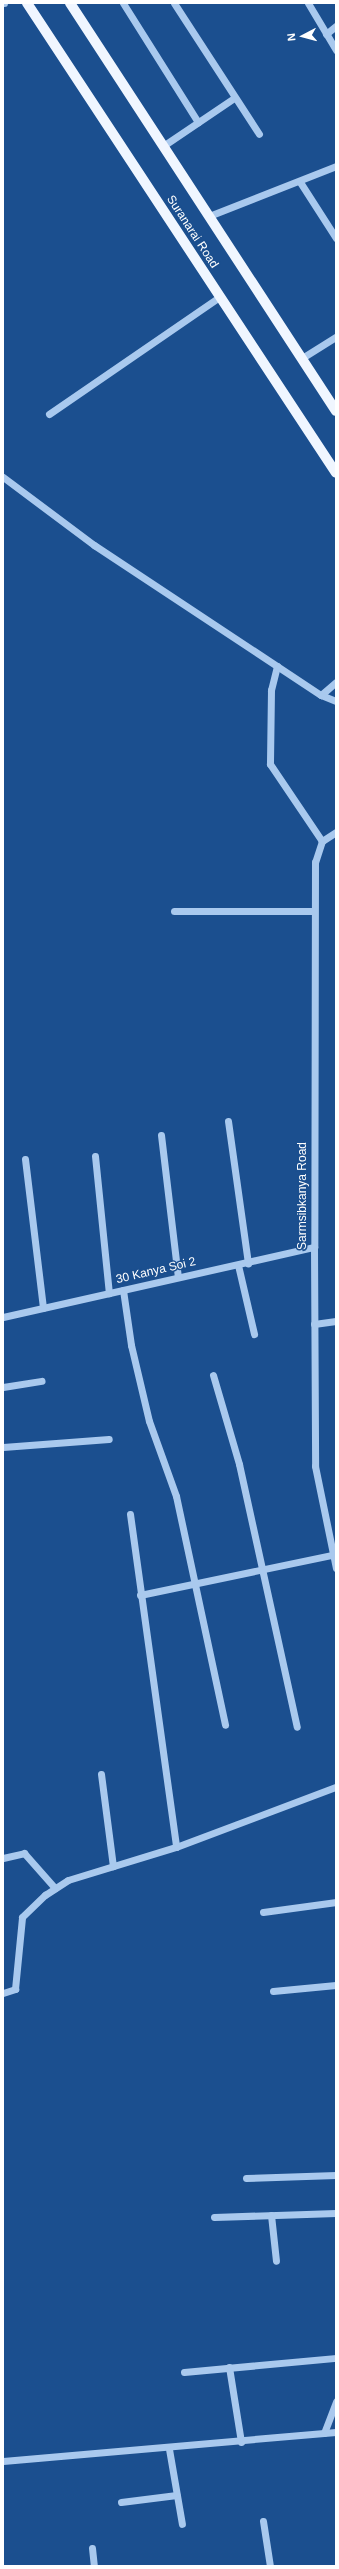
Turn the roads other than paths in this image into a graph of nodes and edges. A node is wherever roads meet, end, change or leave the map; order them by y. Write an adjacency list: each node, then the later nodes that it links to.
1 (27, 3): 17 (main road, Suranarai Road)
2 (70, 3): 12 (main road, Suranarai Road)
3 (123, 3): 10 (street)
4 (174, 3): 9 (street)
5 (308, 3): 7 (street)
6 (336, 26): 7 (street)
7 (326, 34): 8 (street)
8 (336, 50)
9 (234, 98): 10 (street); 11 (street)
10 (198, 122): 12 (street)
11 (259, 134)
12 (164, 146): 15 (main road, Suranarai Road)
13 (336, 166): 14 (street)
14 (300, 182): 15 (street); 16 (street)
15 (210, 216): 19 (main road, Suranarai Road)
16 (336, 238)
17 (219, 297): 21 (street); 22 (main road, Suranarai Road)
18 (336, 337): 19 (street)
19 (302, 358): 20 (main road, Suranarai Road)
20 (336, 411)
21 (49, 414)
22 (336, 473)
23 (3, 477): 24 (street)
24 (277, 666): 26 (street); 29 (street)
25 (336, 682): 26 (street)
26 (321, 695): 27 (street)
27 (336, 701)
28 (336, 832): 29 (street)
29 (322, 842): 31 (street, Sarmsibkanya Road)
30 (174, 911): 31 (street)
31 (314, 911): 36 (street, Sarmsibkanya Road)
32 (228, 1121): 37 (street)
33 (161, 1135): 39 (street)
34 (94, 1156): 41 (street)
35 (24, 1159): 42 (street)
36 (314, 1247): 37 (street, 30 Kanya Soi 2); 45 (street, Sarmsibkanya Road)
37 (248, 1264): 38 (street, 30 Kanya Soi 2)
38 (238, 1265): 39 (street, 30 Kanya Soi 2); 46 (street)
39 (178, 1277): 40 (street, 30 Kanya Soi 2)
40 (123, 1290): 41 (street, 30 Kanya Soi 2); 56 (street)
41 (109, 1293): 42 (street, 30 Kanya Soi 2)
42 (43, 1308): 43 (street, 30 Kanya Soi 2)
43 (3, 1317)
44 (336, 1321): 45 (street)
45 (314, 1324): 53 (street, Sarmsibkanya Road)
46 (254, 1334)
47 (213, 1375): 55 (street)
48 (42, 1381): 49 (street)
49 (3, 1388)
50 (109, 1439): 51 (street)
51 (3, 1447)
52 (130, 1514): 57 (street)
53 (335, 1555): 54 (street, Sarmsibkanya Road); 55 (street)
54 (336, 1568)
55 (263, 1571): 56 (street); 59 (street)
56 (197, 1586): 57 (street); 58 (street)
57 (140, 1595): 62 (street)
58 (225, 1725)
59 (296, 1727)
60 (101, 1774): 64 (street)
61 (336, 1788): 62 (street)
62 (176, 1847): 64 (street)
63 (3, 1858): 65 (street)
64 (113, 1866): 65 (street)
65 (55, 1888): 70 (street)
66 (336, 1902): 67 (street)
67 (262, 1912)
68 (336, 1985): 69 (street)
69 (273, 1991)
70 (3, 1993)
71 (336, 2175): 72 (street)
72 (246, 2178)
73 (336, 2212): 74 (street)
74 (271, 2215): 75 (street); 76 (street)
75 (214, 2217)
76 (276, 2261)
77 (336, 2358): 78 (street); 79 (street)
78 (336, 2361)
79 (229, 2367): 80 (street); 84 (street)
80 (184, 2372)
81 (336, 2401): 83 (street)
82 (336, 2432): 83 (street)
83 (324, 2433): 84 (street)
84 (241, 2442): 85 (street)
85 (169, 2449): 86 (street); 87 (street)
86 (3, 2461)
87 (177, 2495): 88 (street); 90 (street)
88 (121, 2502)
89 (262, 2521): 93 (street)
90 (182, 2524)
91 (92, 2548): 92 (street)
92 (94, 2566)
93 (270, 2566)

